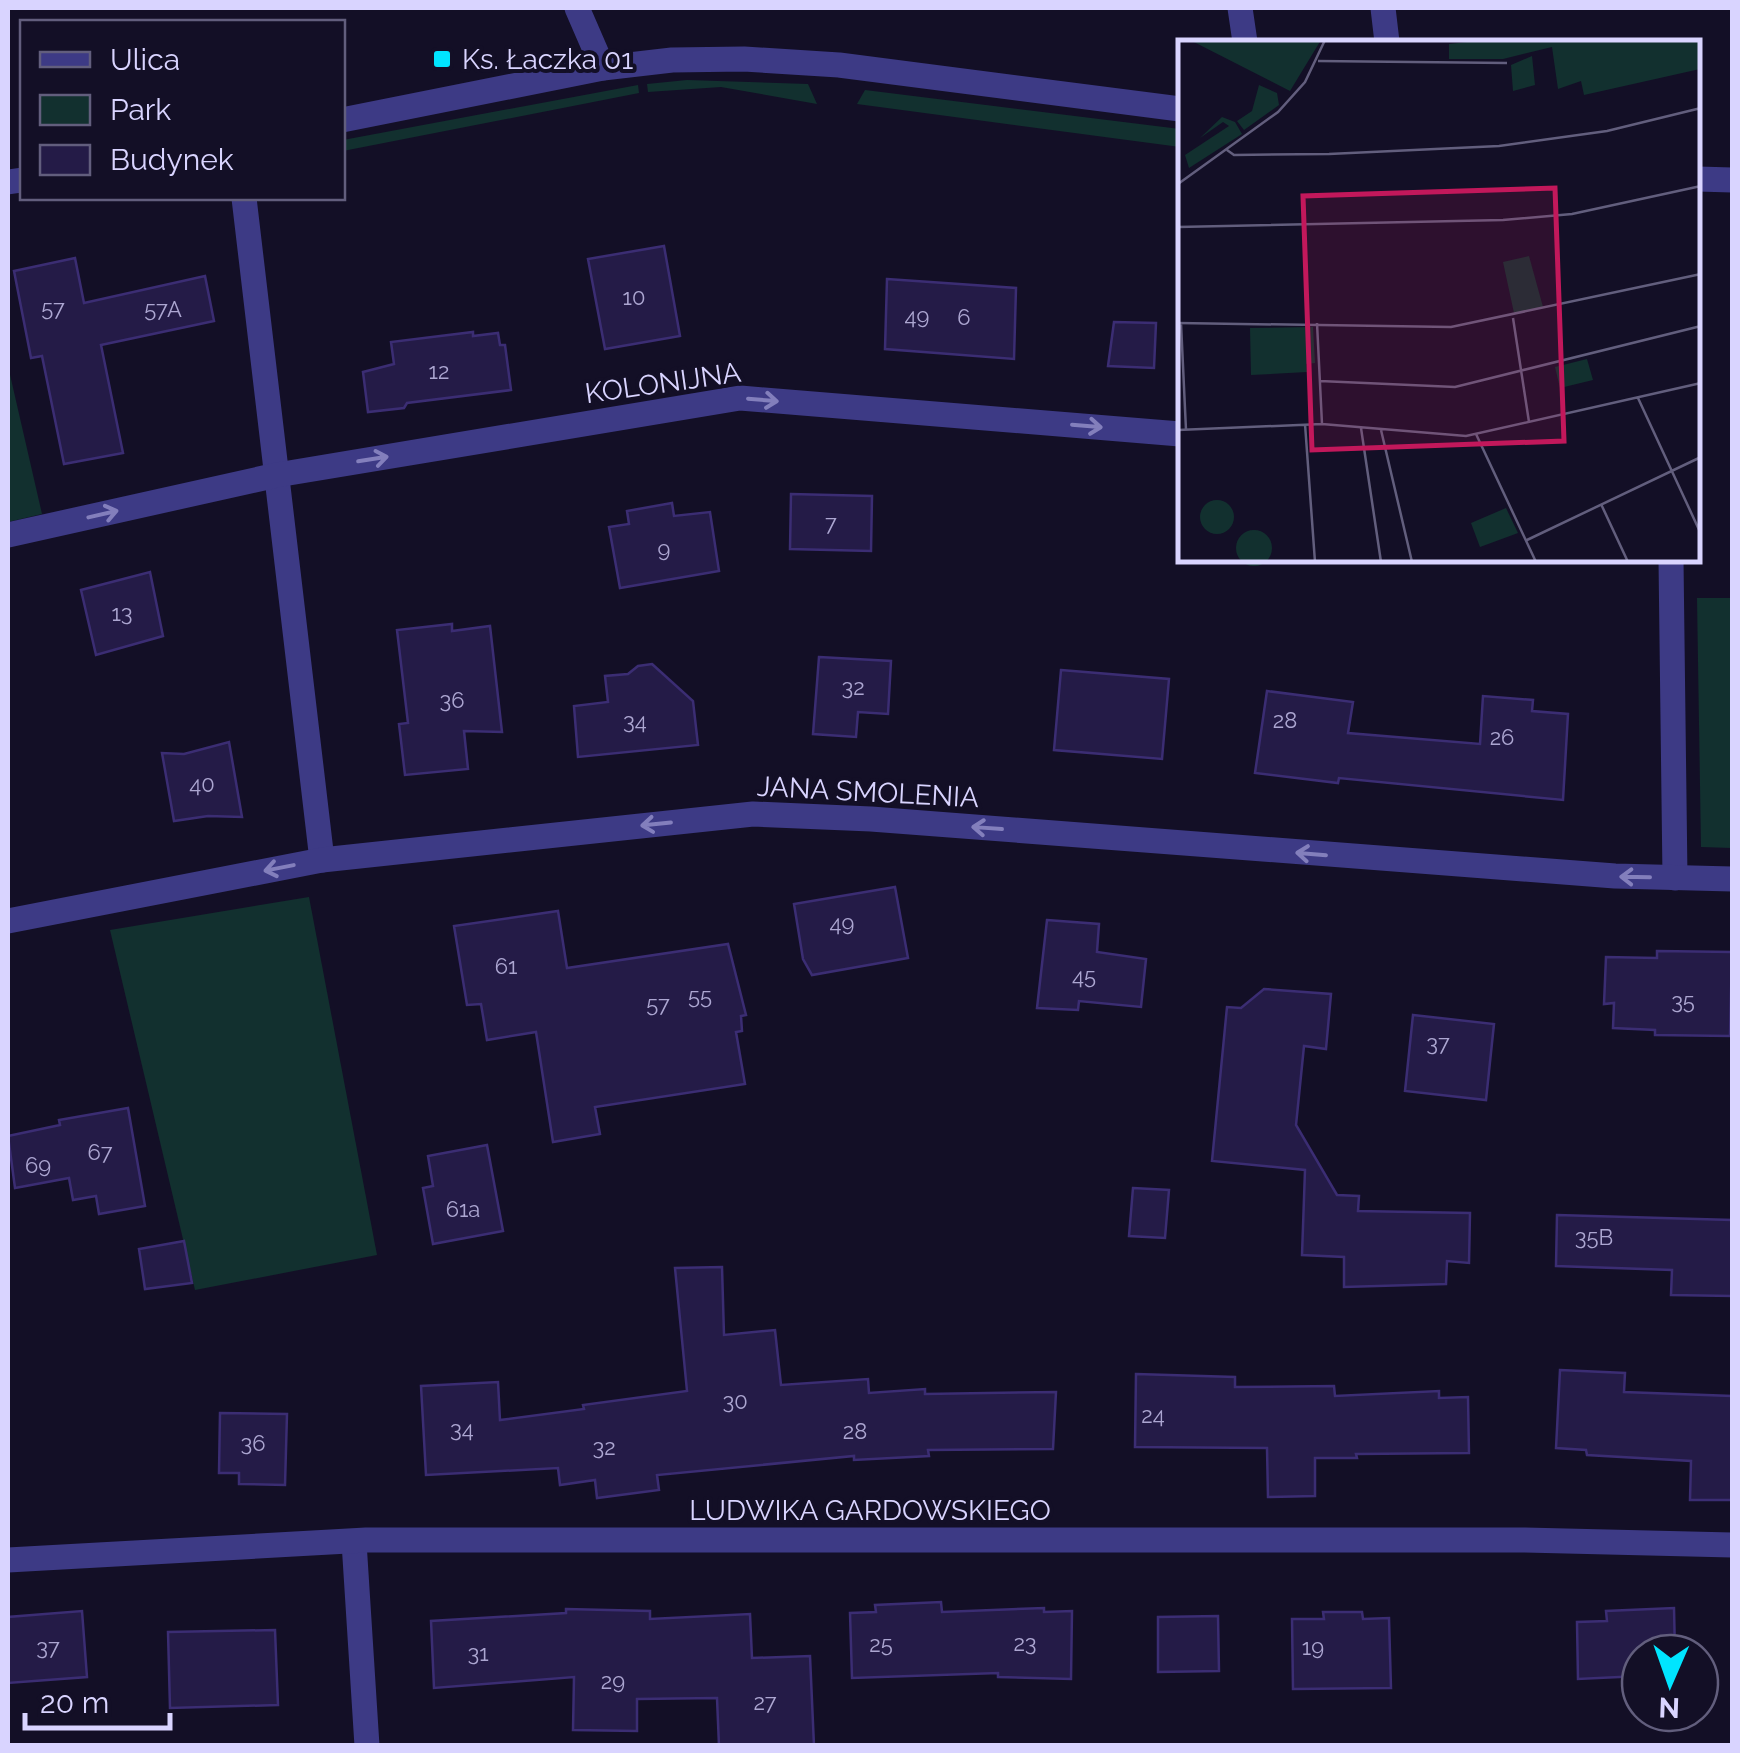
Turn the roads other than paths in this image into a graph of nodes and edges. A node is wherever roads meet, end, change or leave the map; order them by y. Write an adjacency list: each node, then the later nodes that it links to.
1 (577, 8): 6 (street)
2 (1240, 8): 4 (street)
3 (1383, 8): 5 (street)
4 (1245, 40)
5 (1387, 40)
6 (602, 68): 7 (street); 8 (street)
7 (1178, 109)
8 (345, 119)
9 (1700, 179): 10 (street)
10 (1732, 180)
11 (244, 200): 13 (street)
12 (1178, 434): 13 (street, KOLONIJNA, one-way to 12)
13 (277, 475): 14 (street, KOLONIJNA, one-way to 13); 16 (street)
14 (8, 536)
15 (1671, 562): 17 (street)
16 (322, 860): 17 (street, JANA SMOLENIA, one-way to 16); 19 (street, JANA SMOLENIA, one-way to 19)
17 (1675, 878): 18 (street, JANA SMOLENIA)
18 (1732, 879)
19 (8, 921)
20 (354, 1542): 21 (street, LUDWIKA GARDOWSKIEGO); 22 (street, LUDWIKA GARDOWSKIEGO); 23 (street)
21 (1732, 1545)
22 (8, 1560)
23 (368, 1746)

